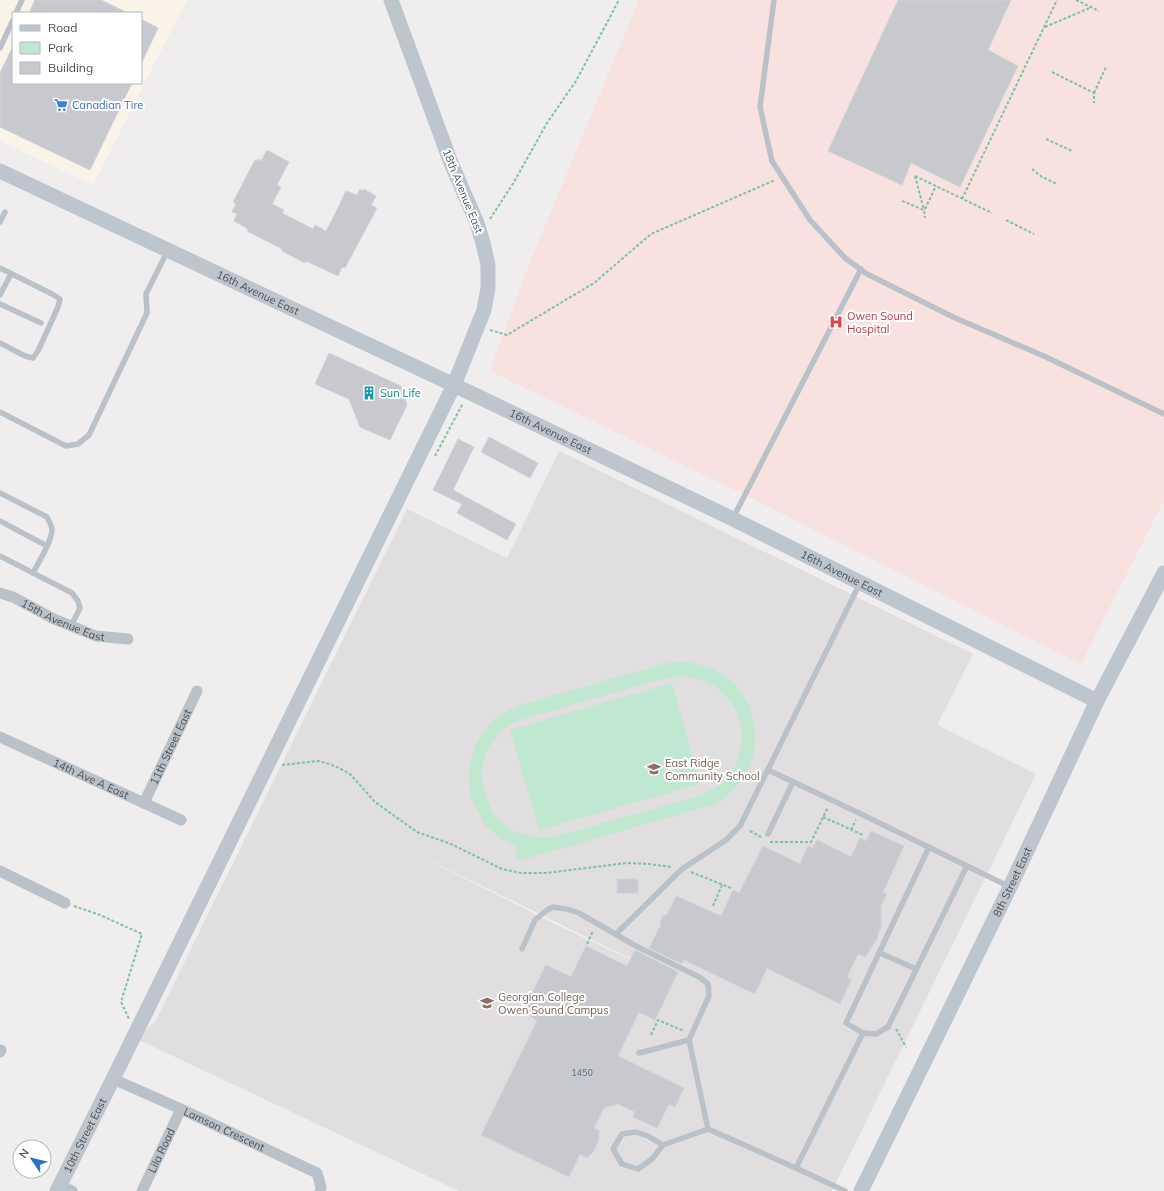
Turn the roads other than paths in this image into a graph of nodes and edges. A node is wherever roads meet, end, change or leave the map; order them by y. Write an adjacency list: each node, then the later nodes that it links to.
1 (22, 0): 4 (lane)
2 (391, 0): 18 (street, 18th Avenue East)
3 (774, 0): 12 (lane)
4 (16, 12)
5 (12, 22): 6 (lane)
6 (0, 48)
7 (0, 171): 10 (street, 16th Avenue East)
8 (5, 212): 9 (lane)
9 (0, 222)
10 (168, 250): 18 (street, 16th Avenue East); 19 (lane)
11 (0, 268): 13 (lane)
12 (860, 269): 20 (lane); 22 (lane)
13 (11, 274): 14 (lane); 17 (lane)
14 (0, 295)
15 (0, 304): 16 (lane)
16 (41, 322)
17 (0, 343)
18 (454, 385): 22 (street, 16th Avenue East); 52 (street, 10th Street East)
19 (0, 412)
20 (1164, 414)
21 (0, 493): 24 (lane)
22 (733, 519): 28 (street, 16th Avenue East)
23 (0, 521): 24 (lane)
24 (47, 546): 26 (lane)
25 (0, 556): 26 (lane)
26 (33, 573): 30 (lane)
27 (1164, 574): 33 (street, 8th Street East)
28 (860, 583): 33 (street, 16th Avenue East); 35 (lane)
29 (0, 593): 30 (street, 15th Avenue East)
30 (72, 626): 31 (street, 15th Avenue East)
31 (128, 639)
32 (197, 691): 37 (street, 11th Street East)
33 (1097, 701): 43 (street, 8th Street East)
34 (0, 737): 37 (street, 14th Ave A East)
35 (768, 770): 36 (lane); 45 (lane)
36 (793, 782): 39 (lane); 40 (lane)
37 (144, 803): 38 (street, 14th Ave A East)
38 (181, 820)
39 (766, 836)
40 (929, 847): 41 (lane); 47 (lane)
41 (967, 866): 43 (lane); 48 (lane)
42 (0, 871): 44 (street)
43 (1010, 887): 61 (street, 8th Street East)
44 (65, 903)
45 (616, 934): 46 (lane); 50 (lane)
46 (522, 949)
47 (880, 953): 48 (lane); 49 (lane)
48 (916, 969): 49 (lane)
49 (863, 1034): 56 (lane)
50 (691, 1037): 51 (lane); 54 (lane)
51 (638, 1053)
52 (113, 1079): 53 (street, Lamson Crescent); 57 (street, 10th Street East)
53 (181, 1109): 58 (street, Lila Road); 59 (street, Lamson Crescent)
54 (708, 1129): 55 (lane); 56 (lane)
55 (663, 1145): 55 (lane)
56 (796, 1168): 60 (lane)
57 (63, 1189)
58 (142, 1191)
59 (320, 1191)
60 (845, 1191)
61 (861, 1191)

